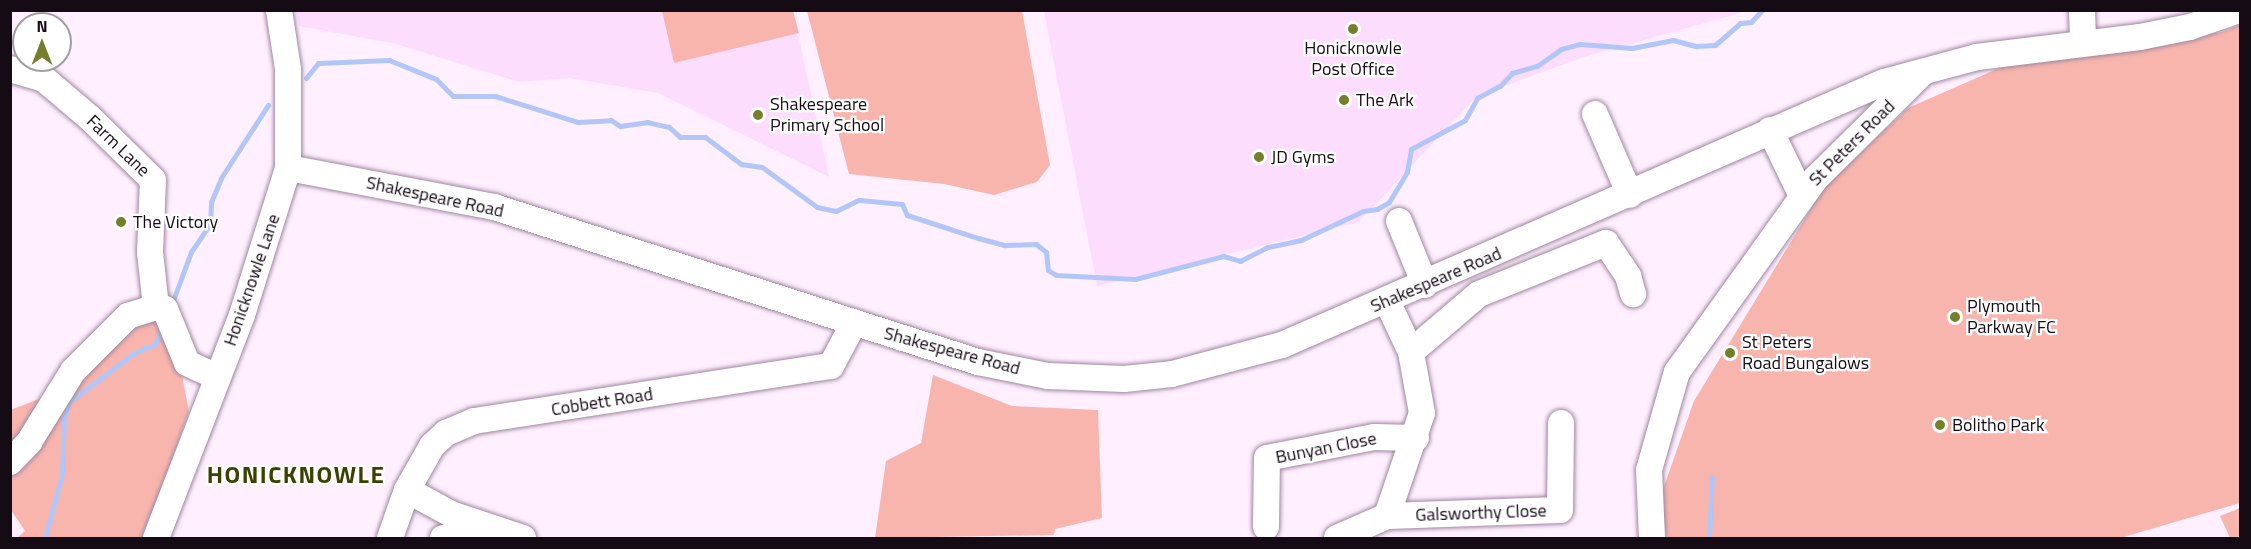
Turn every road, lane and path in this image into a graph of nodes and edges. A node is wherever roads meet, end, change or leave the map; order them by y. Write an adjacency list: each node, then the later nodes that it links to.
1 (279, 10): 9 (street, Honicknowle Lane)
2 (2082, 10): 4 (street)
3 (2239, 10): 4 (street)
4 (2083, 42): 6 (street)
5 (10, 69): 16 (street, Farm Lane)
6 (1926, 69): 8 (street, Shakespeare Road); 11 (street, St Peters Road)
7 (1595, 114): 10 (street)
8 (1770, 130): 10 (street, Shakespeare Road); 11 (street)
9 (288, 168): 17 (street, Shakespeare Road); 19 (street, Honicknowle Lane)
10 (1630, 195): 13 (street, Shakespeare Road)
11 (1802, 196): 32 (street, St Peters Road)
12 (1399, 221): 13 (street)
13 (1425, 285): 15 (street, Shakespeare Road)
14 (1634, 294): 18 (street)
15 (1386, 301): 17 (street, Shakespeare Road); 18 (street, Galsworthy Close)
16 (160, 308): 19 (street, Farm Lane); 22 (street)
17 (854, 323): 23 (street, Cobbett Road)
18 (1411, 352): 21 (street, Galsworthy Close)
19 (217, 377): 27 (street, Honicknowle Lane)
20 (1562, 423): 24 (street, Galsworthy Close)
21 (1416, 438): 24 (street, Galsworthy Close); 25 (street, Bunyan Close)
22 (10, 462)
23 (407, 489): 26 (street); 28 (street, Cobbett Road)
24 (1387, 516): 31 (street, Galsworthy Close)
25 (1266, 527)
26 (491, 531): 29 (street); 30 (street)
27 (156, 538)
28 (390, 538)
29 (443, 538)
30 (523, 538)
31 (1337, 538)
32 (1652, 538)

